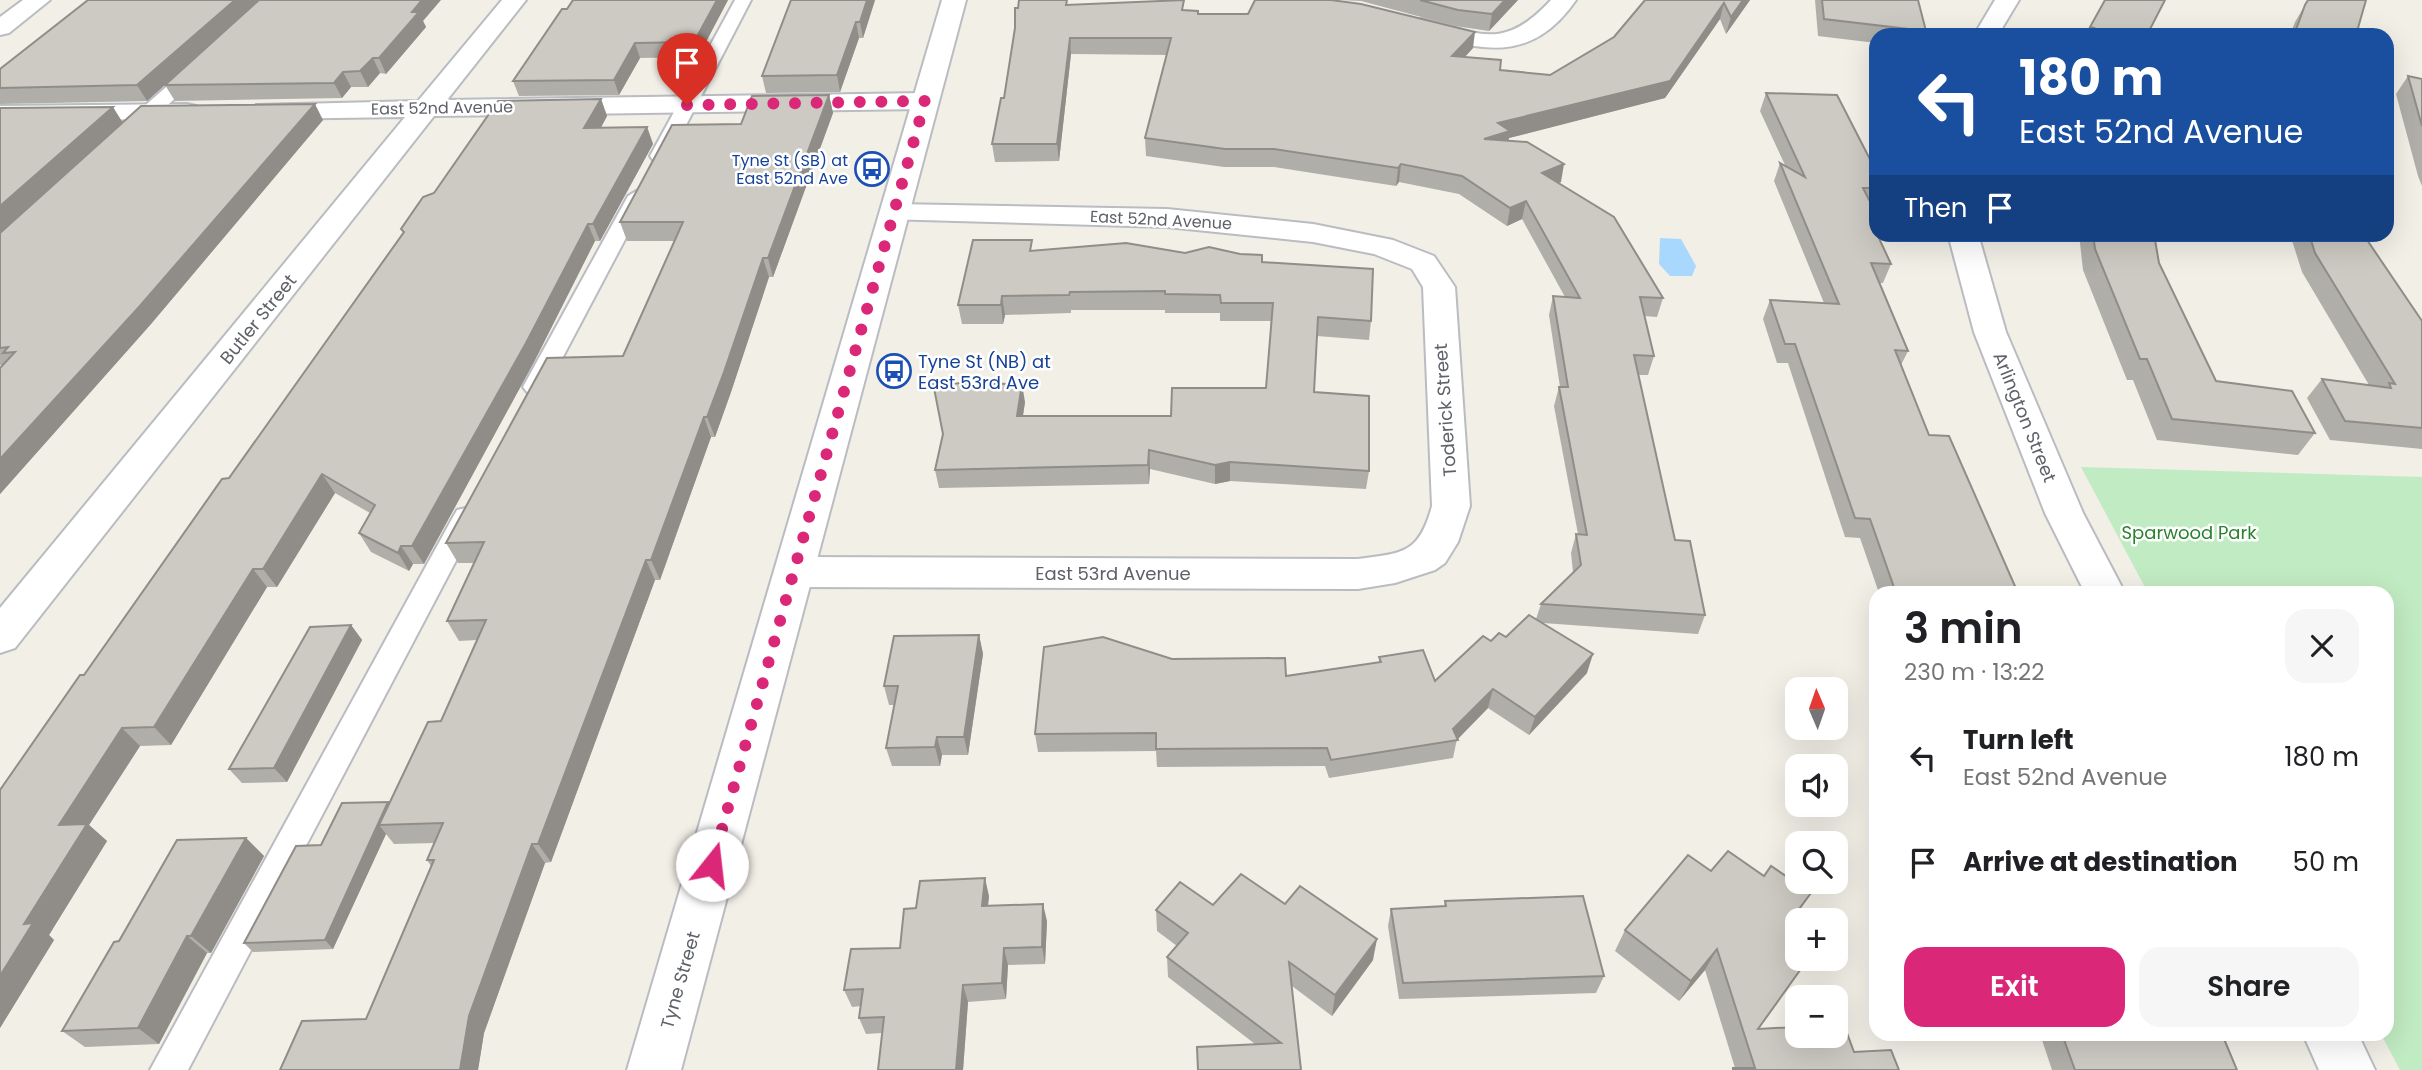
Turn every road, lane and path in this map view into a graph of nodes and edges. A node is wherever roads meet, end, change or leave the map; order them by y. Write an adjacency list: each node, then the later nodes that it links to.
1 (38, 0): 8 (street)
2 (514, 0): 13 (street, Butler Street)
3 (743, 0): 12 (lane)
4 (954, 0): 11 (street, Tyne Street)
5 (1564, 0): 7 (street)
6 (2007, 0): 9 (street)
7 (1398, 20)
8 (0, 28)
9 (1990, 28)
10 (211, 56): 16 (lane)
11 (925, 101): 12 (street, East 52nd Avenue); 19 (street, Tyne Street)
12 (687, 105): 13 (street, East 52nd Avenue); 22 (lane)
13 (428, 109): 15 (street, East 52nd Avenue); 27 (street, Butler Street)
14 (217, 111): 16 (street)
15 (244, 111)
16 (149, 112): 17 (street); 18 (lane)
17 (0, 114)
18 (119, 140)
19 (895, 212): 21 (street, East 52nd Avenue); 25 (street, Tyne Street)
20 (1965, 242): 26 (street, Arlington Street)
21 (1423, 263): 24 (street, Toderick Street)
22 (525, 406)
23 (479, 492): 29 (lane)
24 (1429, 557): 25 (street, East 53rd Avenue)
25 (795, 572): 30 (street, Tyne Street)
26 (2101, 586)
27 (0, 638)
28 (2333, 1041): 31 (street)
29 (168, 1070)
30 (654, 1070)
31 (2348, 1070)

